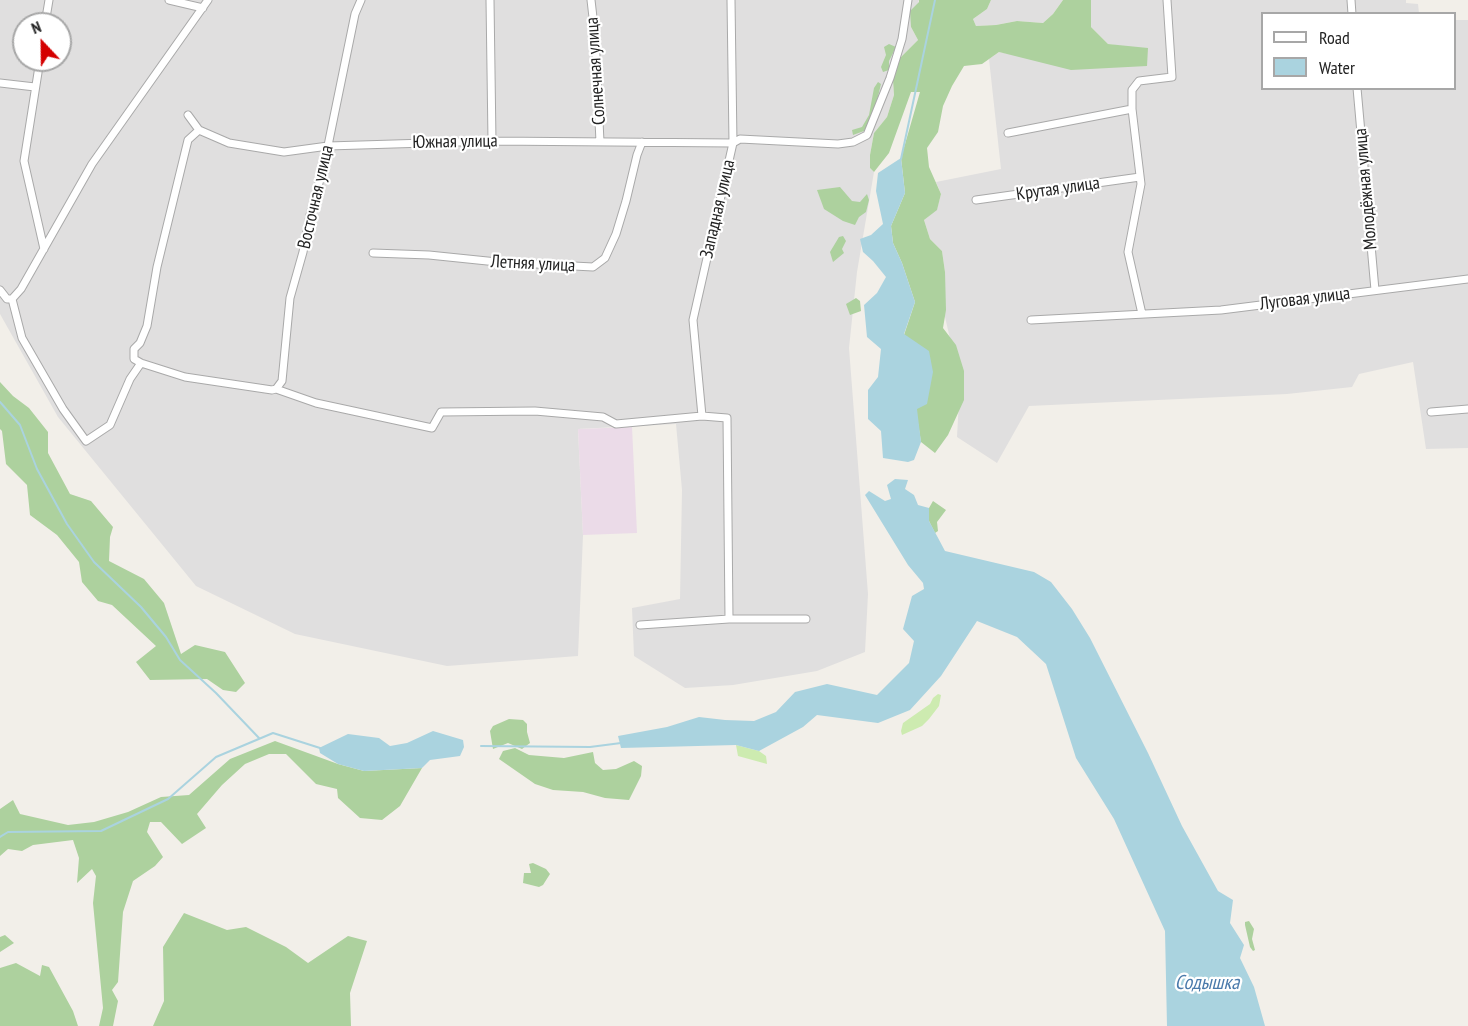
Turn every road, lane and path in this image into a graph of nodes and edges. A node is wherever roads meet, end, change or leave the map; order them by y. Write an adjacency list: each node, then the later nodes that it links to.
1 (169, 0): 9 (street)
2 (208, 0): 9 (street)
3 (361, 0): 22 (street, Восточная улица)
4 (490, 0): 18 (street)
5 (591, 0): 19 (street, Солнечная улица)
6 (731, 0): 21 (street, Западная улица)
7 (908, 0): 21 (street, Южная улица)
8 (1167, 0): 14 (street)
9 (203, 8): 25 (street)
10 (38, 72): 12 (street)
11 (0, 83): 12 (street)
12 (35, 87): 25 (street)
13 (1357, 90): 29 (street, Молодёжная улица)
14 (1132, 109): 17 (street); 23 (street)
15 (188, 115): 16 (street)
16 (199, 130): 22 (street, Южная улица); 33 (street)
17 (1008, 133)
18 (492, 141): 19 (street, Южная улица); 22 (street, Южная улица)
19 (600, 142): 20 (street, Южная улица)
20 (642, 142): 21 (street, Южная улица); 26 (street, Летняя улица)
21 (733, 143): 37 (street, Западная улица)
22 (328, 146): 34 (street, Восточная улица)
23 (1140, 177): 24 (street, Крутая улица); 31 (street)
24 (976, 200)
25 (44, 249): 30 (street)
26 (373, 253)
27 (1468, 279): 29 (street, Луговая улица)
28 (0, 290): 30 (street)
29 (1375, 290): 31 (street, Луговая улица)
30 (12, 299): 33 (street)
31 (1142, 314): 32 (street, Луговая улица)
32 (1031, 320)
33 (141, 363): 34 (street)
34 (274, 390): 37 (street)
35 (1468, 409): 36 (street)
36 (1431, 412)
37 (702, 416): 38 (street)
38 (729, 618): 39 (street); 40 (street)
39 (806, 619)
40 (640, 625)

